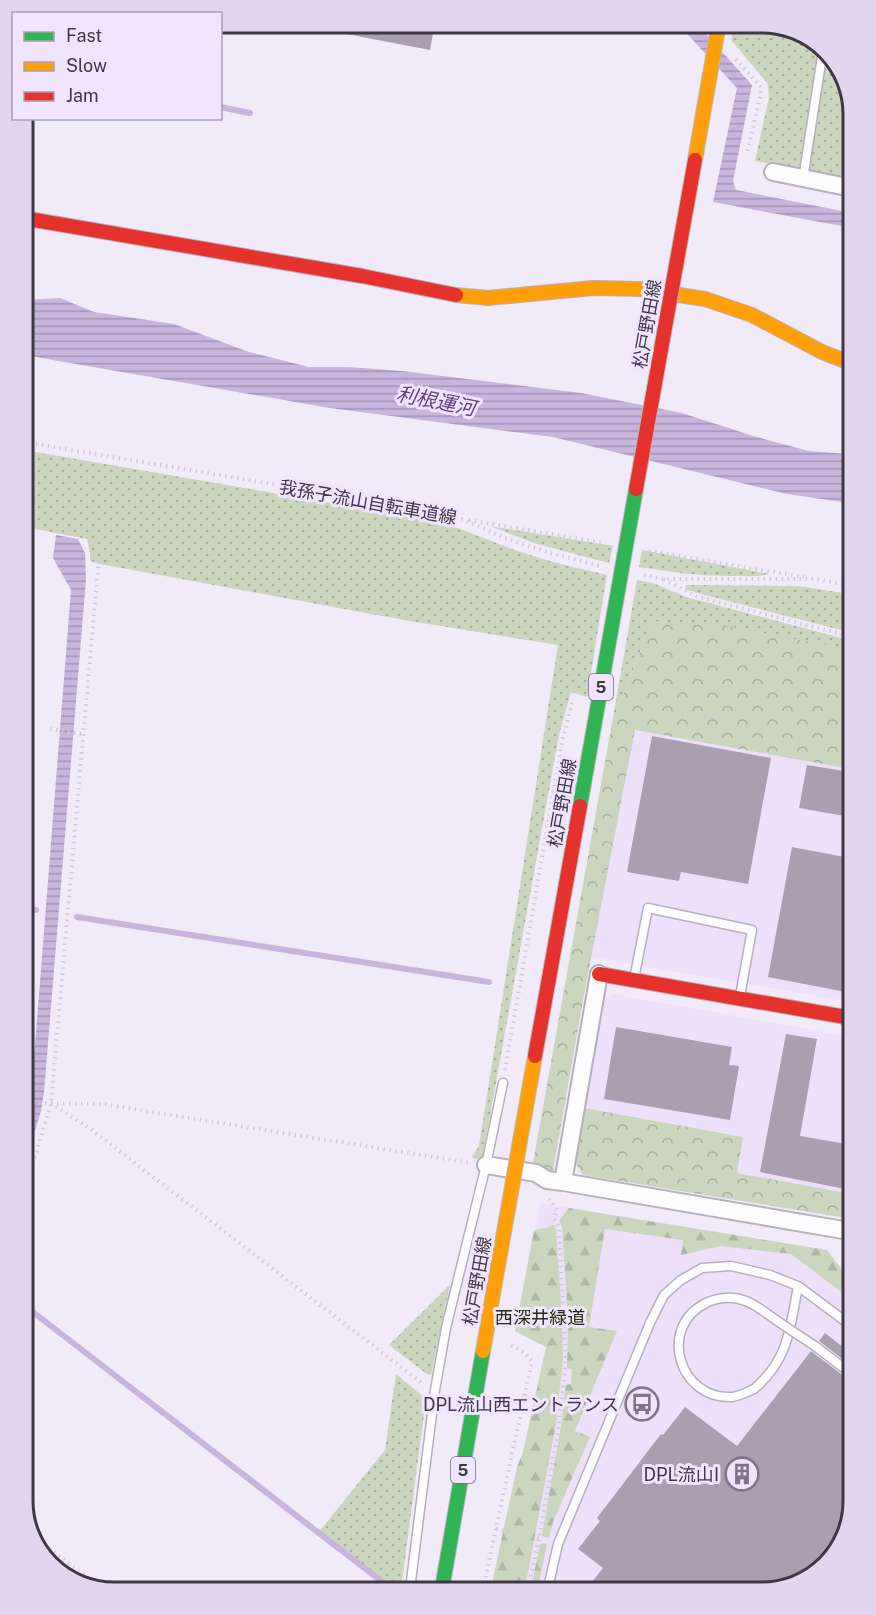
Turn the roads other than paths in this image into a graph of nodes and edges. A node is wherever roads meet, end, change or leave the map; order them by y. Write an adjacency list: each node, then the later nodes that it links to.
1 (717, 33): 24 (main road, 松戸野田線 / 5, bridge)
2 (821, 60): 4 (lane)
3 (773, 172): 4 (street)
4 (803, 179): 5 (street)
5 (843, 186)
6 (33, 220): 7 (main road)
7 (843, 360)
8 (599, 974): 9 (main road); 14 (street)
9 (634, 980): 10 (main road); 10 (lane)
10 (740, 998): 11 (main road)
11 (843, 1017)
12 (503, 1083): 13 (lane)
13 (486, 1165): 14 (street); 23 (lane)
14 (562, 1182): 15 (street)
15 (843, 1230)
16 (798, 1286): 17 (lane); 18 (lane, bridge); 25 (lane)
17 (843, 1320)
18 (790, 1330)
19 (790, 1330): 20 (lane, bridge)
20 (790, 1330)
21 (790, 1330): 22 (lane, bridge)
22 (843, 1367)
23 (411, 1582)
24 (443, 1582)
25 (549, 1582)

